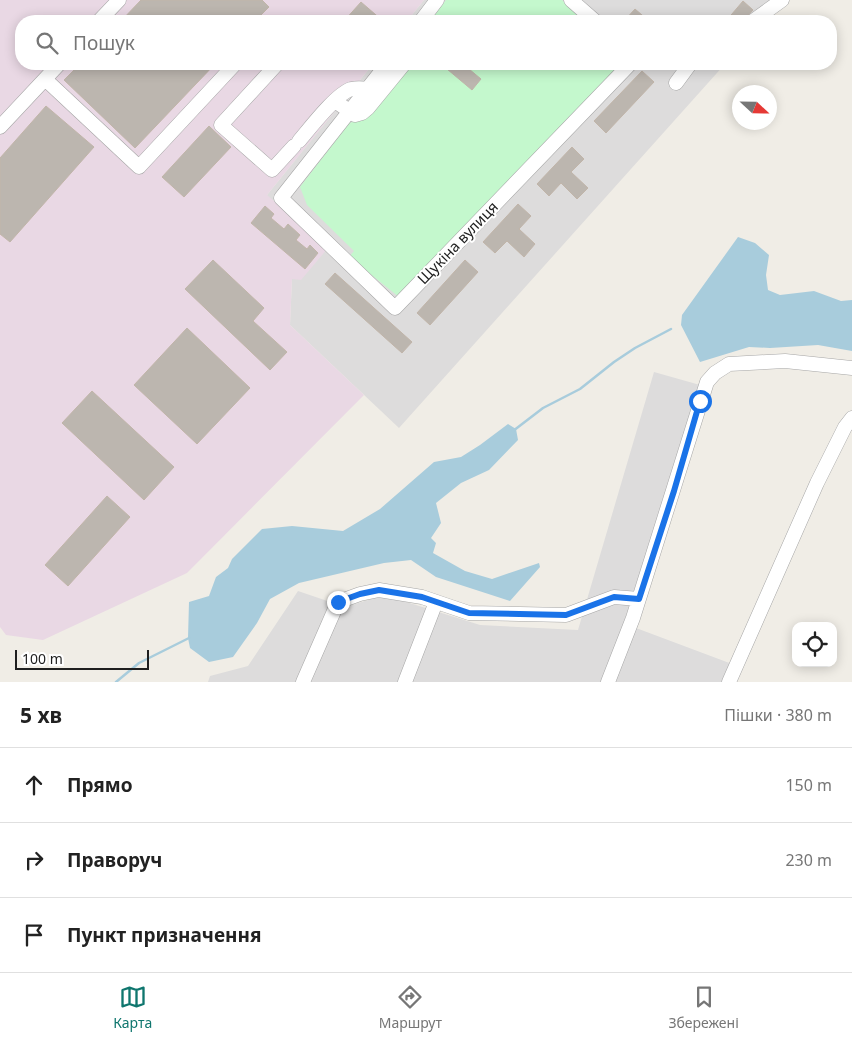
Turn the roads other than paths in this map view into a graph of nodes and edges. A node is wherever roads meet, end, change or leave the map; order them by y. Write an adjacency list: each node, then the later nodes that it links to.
1 (119, 0): 5 (street)
2 (437, 0): 6 (street)
3 (571, 0): 7 (street)
4 (782, 0): 8 (street)
5 (105, 15)
6 (426, 15)
7 (588, 15)
8 (761, 15)
9 (53, 70): 16 (street)
10 (229, 70): 16 (street)
11 (271, 70): 19 (street)
12 (382, 70): 18 (street)
13 (399, 70): 20 (street)
14 (624, 70): 20 (street, Щукіна вулиця)
15 (686, 70): 17 (street)
16 (45, 79): 21 (street)
17 (676, 83)
18 (367, 89): 19 (street); 20 (street)
19 (335, 101): 20 (street)
20 (349, 112)
21 (0, 127)
22 (852, 368): 24 (street)
23 (852, 418): 29 (street)
24 (639, 599): 25 (street); 28 (street)
25 (436, 602): 26 (street); 27 (street)
26 (303, 682)
27 (404, 682)
28 (608, 682)
29 (729, 682)

